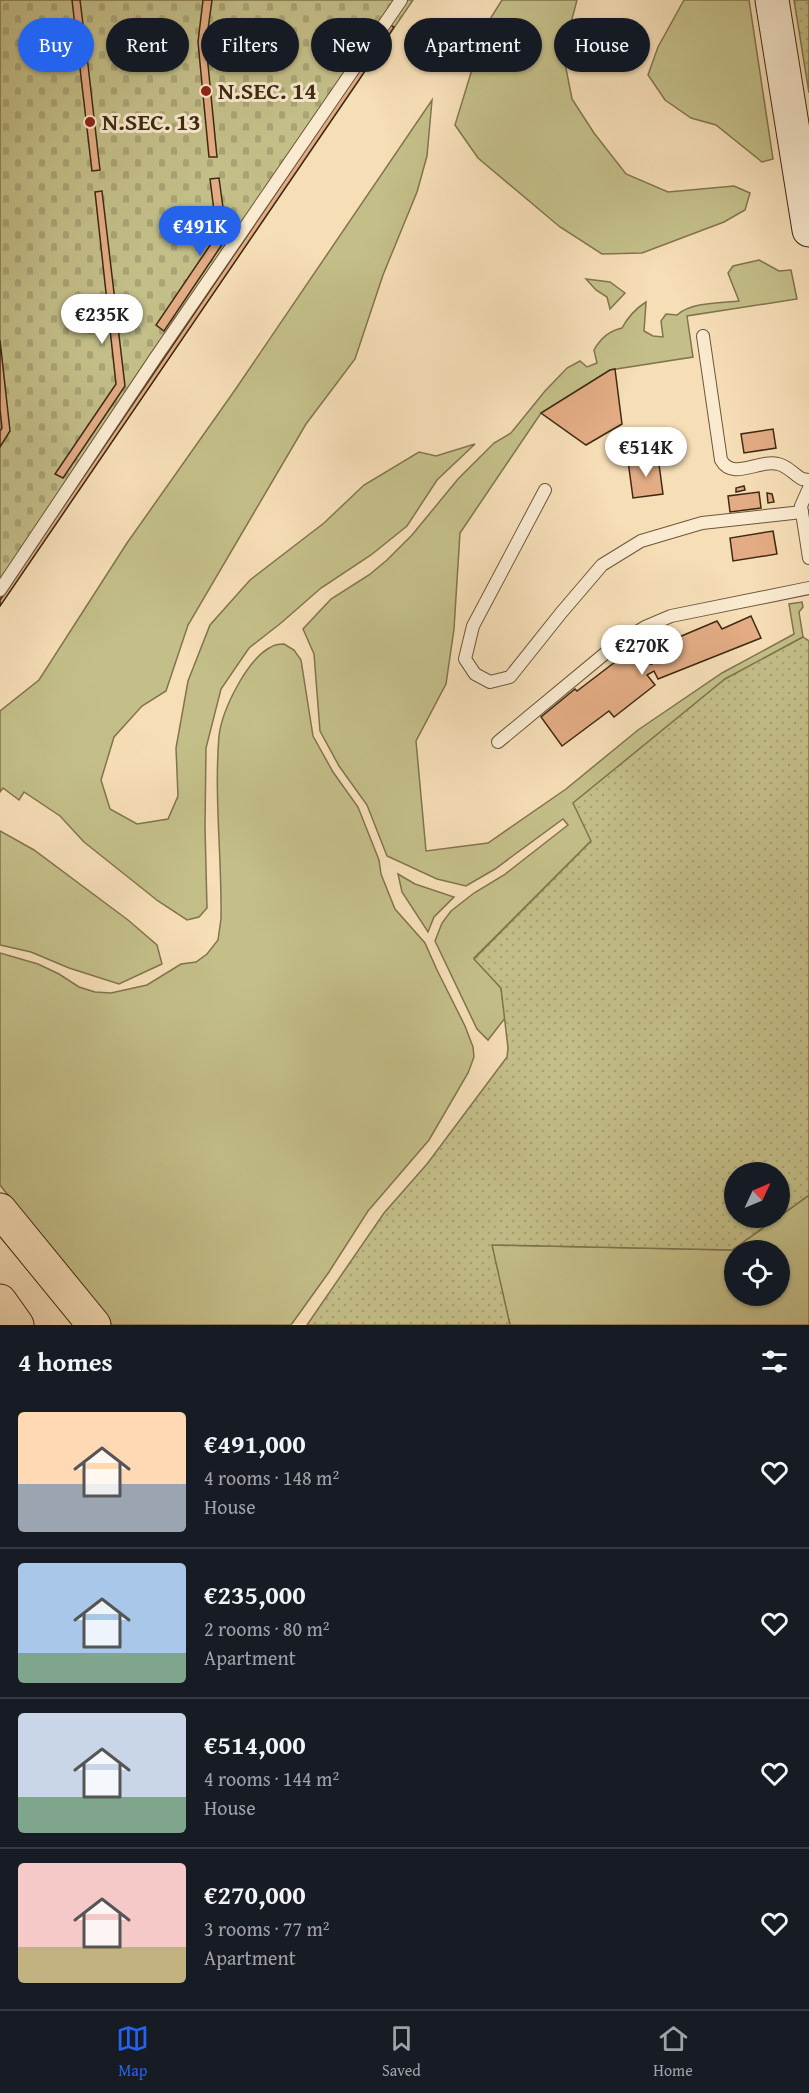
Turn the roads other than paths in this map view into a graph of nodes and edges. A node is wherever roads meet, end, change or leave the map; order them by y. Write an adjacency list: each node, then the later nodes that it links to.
1 (401, 0): 10 (lane)
2 (772, 0): 3 (street)
3 (809, 230)
4 (703, 336): 5 (lane)
5 (809, 480)
6 (809, 488): 8 (lane)
7 (545, 490): 8 (lane)
8 (802, 512): 9 (lane)
9 (809, 558)
10 (2, 583)
11 (809, 588): 12 (lane)
12 (498, 742)
13 (0, 1210): 18 (highway)
14 (0, 1232): 17 (highway)
15 (0, 1301): 16 (highway)
16 (17, 1325)
17 (70, 1325)
18 (94, 1325)

